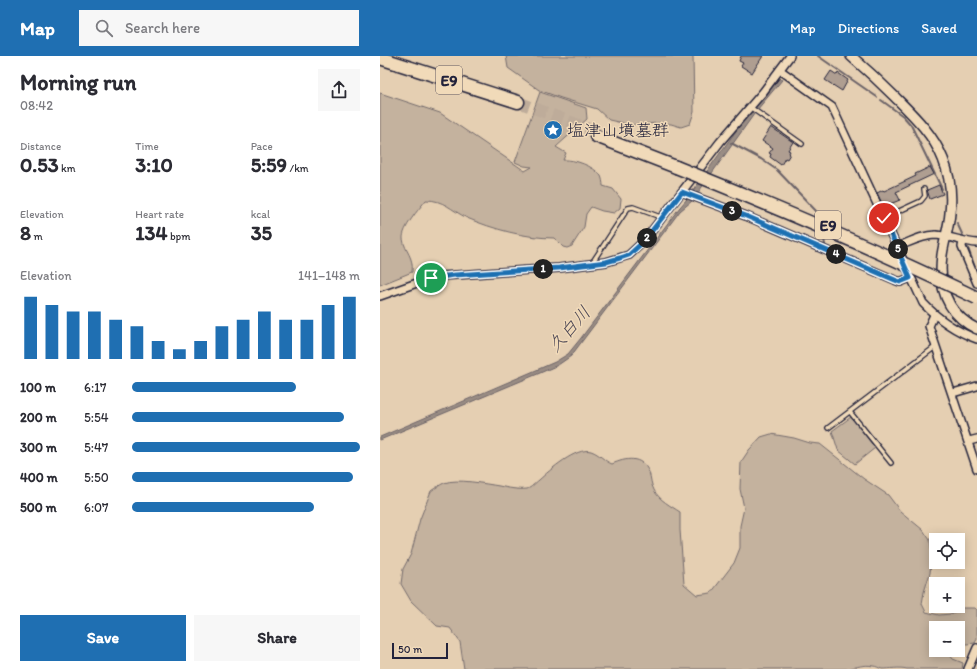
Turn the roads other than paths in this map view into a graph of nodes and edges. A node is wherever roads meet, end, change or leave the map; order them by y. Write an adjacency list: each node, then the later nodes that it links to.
1 (790, 56): 5 (street)
2 (851, 56): 14 (street)
3 (380, 58): 4 (highway, E9)
4 (380, 63)
5 (780, 70): 6 (street); 13 (street)
6 (750, 108): 8 (lane); 11 (street)
7 (597, 134): 9 (highway, E9)
8 (802, 144)
9 (676, 165): 21 (highway, E9); 23 (highway, E9, bridge)
10 (924, 190): 13 (lane)
11 (682, 192): 12 (street); 19 (street)
12 (663, 218): 18 (street); 18 (lane)
13 (884, 218): 17 (street)
14 (946, 237): 15 (street); 17 (street); 25 (street)
15 (963, 241): 16 (street); 20 (street)
16 (977, 242)
17 (897, 247): 19 (street)
18 (592, 263): 22 (street)
19 (910, 278): 24 (street)
20 (977, 283)
21 (977, 293)
22 (380, 296)
23 (977, 298)
24 (934, 315): 26 (street); 27 (street)
25 (977, 329)
26 (977, 339)
27 (936, 346): 29 (street); 30 (lane)
28 (977, 386): 29 (street)
29 (952, 393): 33 (street)
30 (850, 412): 31 (lane); 34 (lane)
31 (828, 428)
32 (977, 439): 33 (street)
33 (969, 441): 35 (street)
34 (891, 463)
35 (977, 469)
36 (977, 648): 37 (street)
37 (968, 669)

